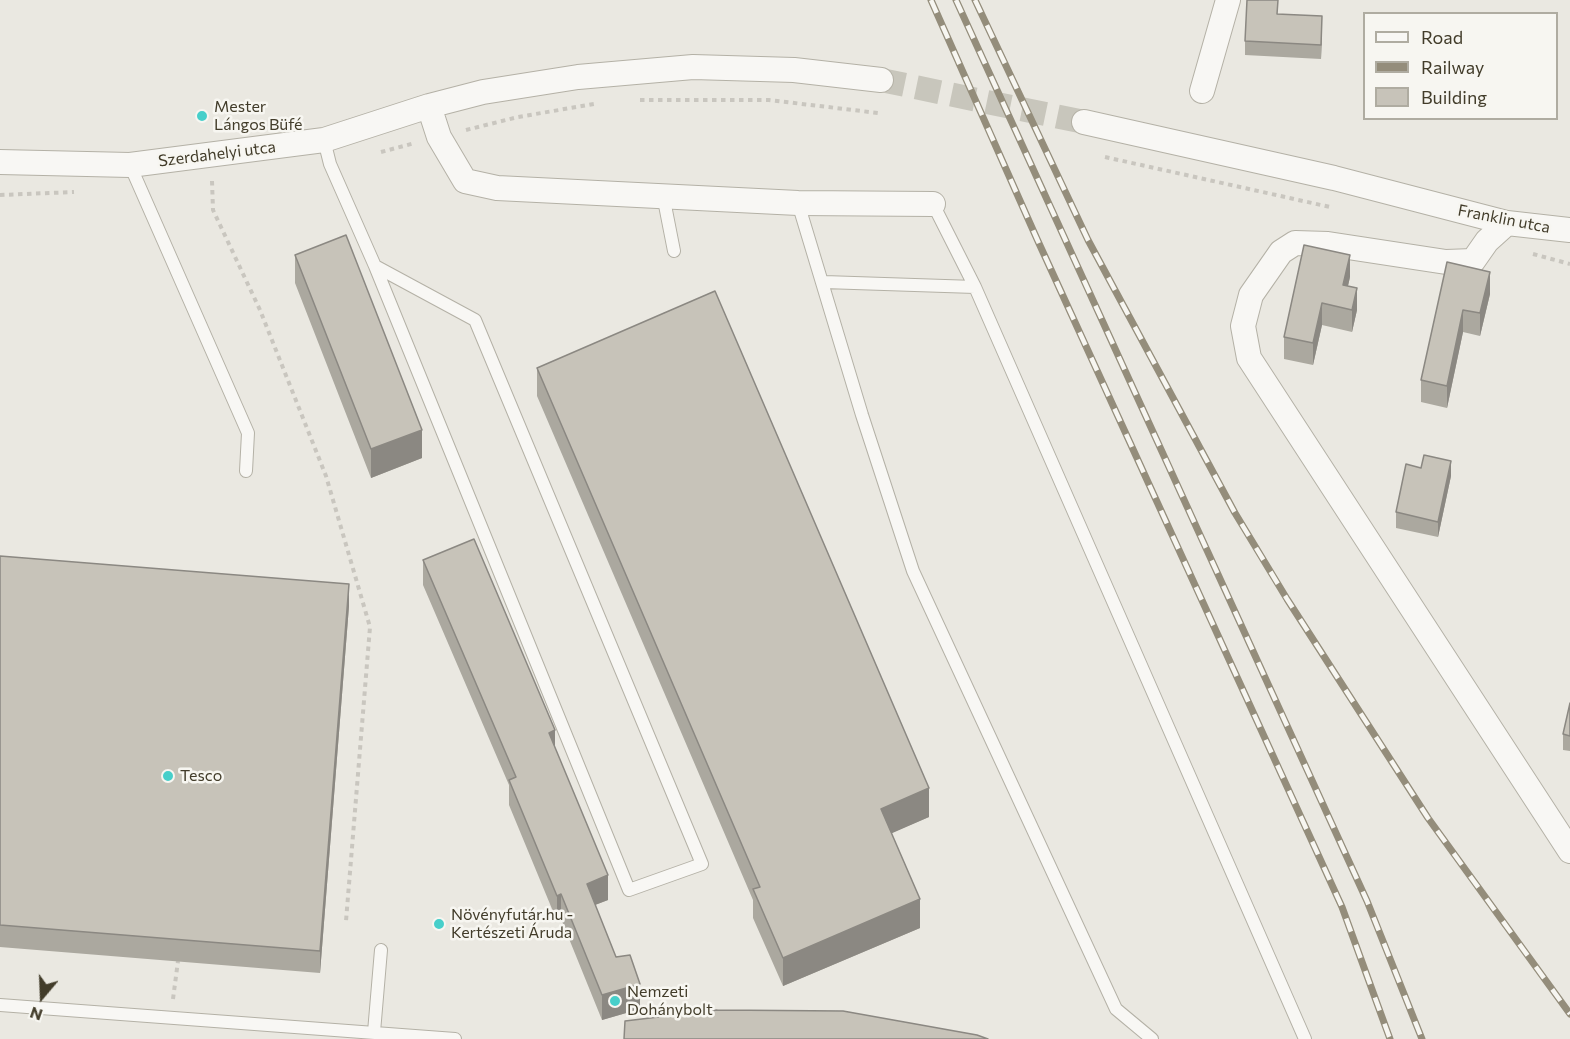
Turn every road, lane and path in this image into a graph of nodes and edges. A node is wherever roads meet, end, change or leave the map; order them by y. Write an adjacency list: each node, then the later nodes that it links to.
1 (1228, 0): 3 (street)
2 (881, 80): 4 (street, Szerdahelyi utca)
3 (1202, 91)
4 (429, 106): 6 (street, Szerdahelyi utca); 11 (street)
5 (1084, 122): 15 (street, Franklin utca)
6 (324, 140): 9 (street, Szerdahelyi utca); 20 (lane)
7 (1105, 157): 14 (path)
8 (0, 162): 9 (street, Szerdahelyi utca)
9 (130, 165): 23 (lane)
10 (212, 179): 25 (path)
11 (663, 195): 12 (street); 17 (lane)
12 (798, 203): 13 (street); 21 (lane)
13 (933, 204): 22 (lane)
14 (1337, 208)
15 (1508, 223): 16 (street, Franklin utca); 24 (street)
16 (1570, 230)
17 (674, 251)
18 (1528, 253): 19 (path)
19 (1570, 264)
20 (375, 266): 20 (lane)
21 (824, 282): 22 (lane); 31 (lane)
22 (975, 287): 32 (lane)
23 (246, 471)
24 (1570, 851)
25 (346, 921)
26 (381, 950): 28 (lane)
27 (0, 1005): 29 (lane)
28 (374, 1032): 29 (lane); 30 (lane)
29 (348, 1034)
30 (455, 1039)
31 (1152, 1039)
32 (1305, 1039)

